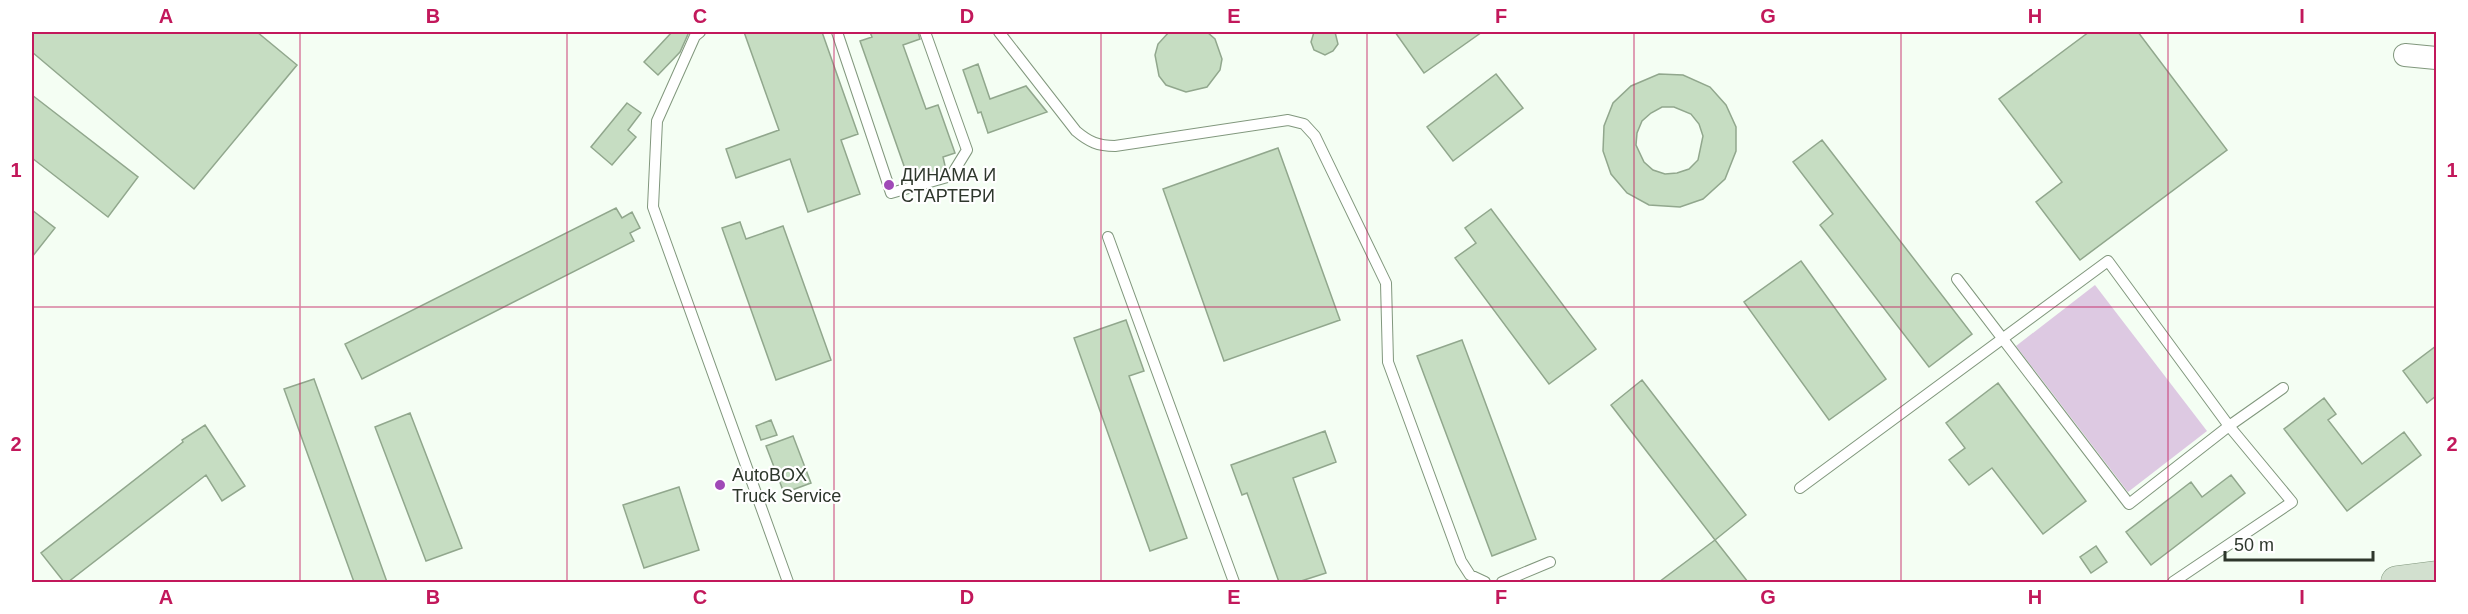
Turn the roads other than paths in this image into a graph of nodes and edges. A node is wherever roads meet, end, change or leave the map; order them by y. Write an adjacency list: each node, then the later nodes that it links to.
1 (700, 32): 15 (lane)
2 (837, 32): 3 (lane)
3 (925, 32)
4 (999, 32): 17 (lane)
5 (2405, 55): 6 (street)
6 (2436, 58)
7 (1108, 237): 16 (lane)
8 (1957, 279): 9 (lane)
9 (2003, 338): 11 (lane); 11 (lane); 12 (lane)
10 (2283, 388): 11 (lane)
11 (2229, 426): 19 (lane)
12 (1800, 488)
13 (1550, 562): 18 (lane)
14 (2436, 577): 20 (main road)
15 (788, 582)
16 (1234, 582)
17 (1485, 582)
18 (1502, 582)
19 (2173, 582)
20 (2397, 582)

